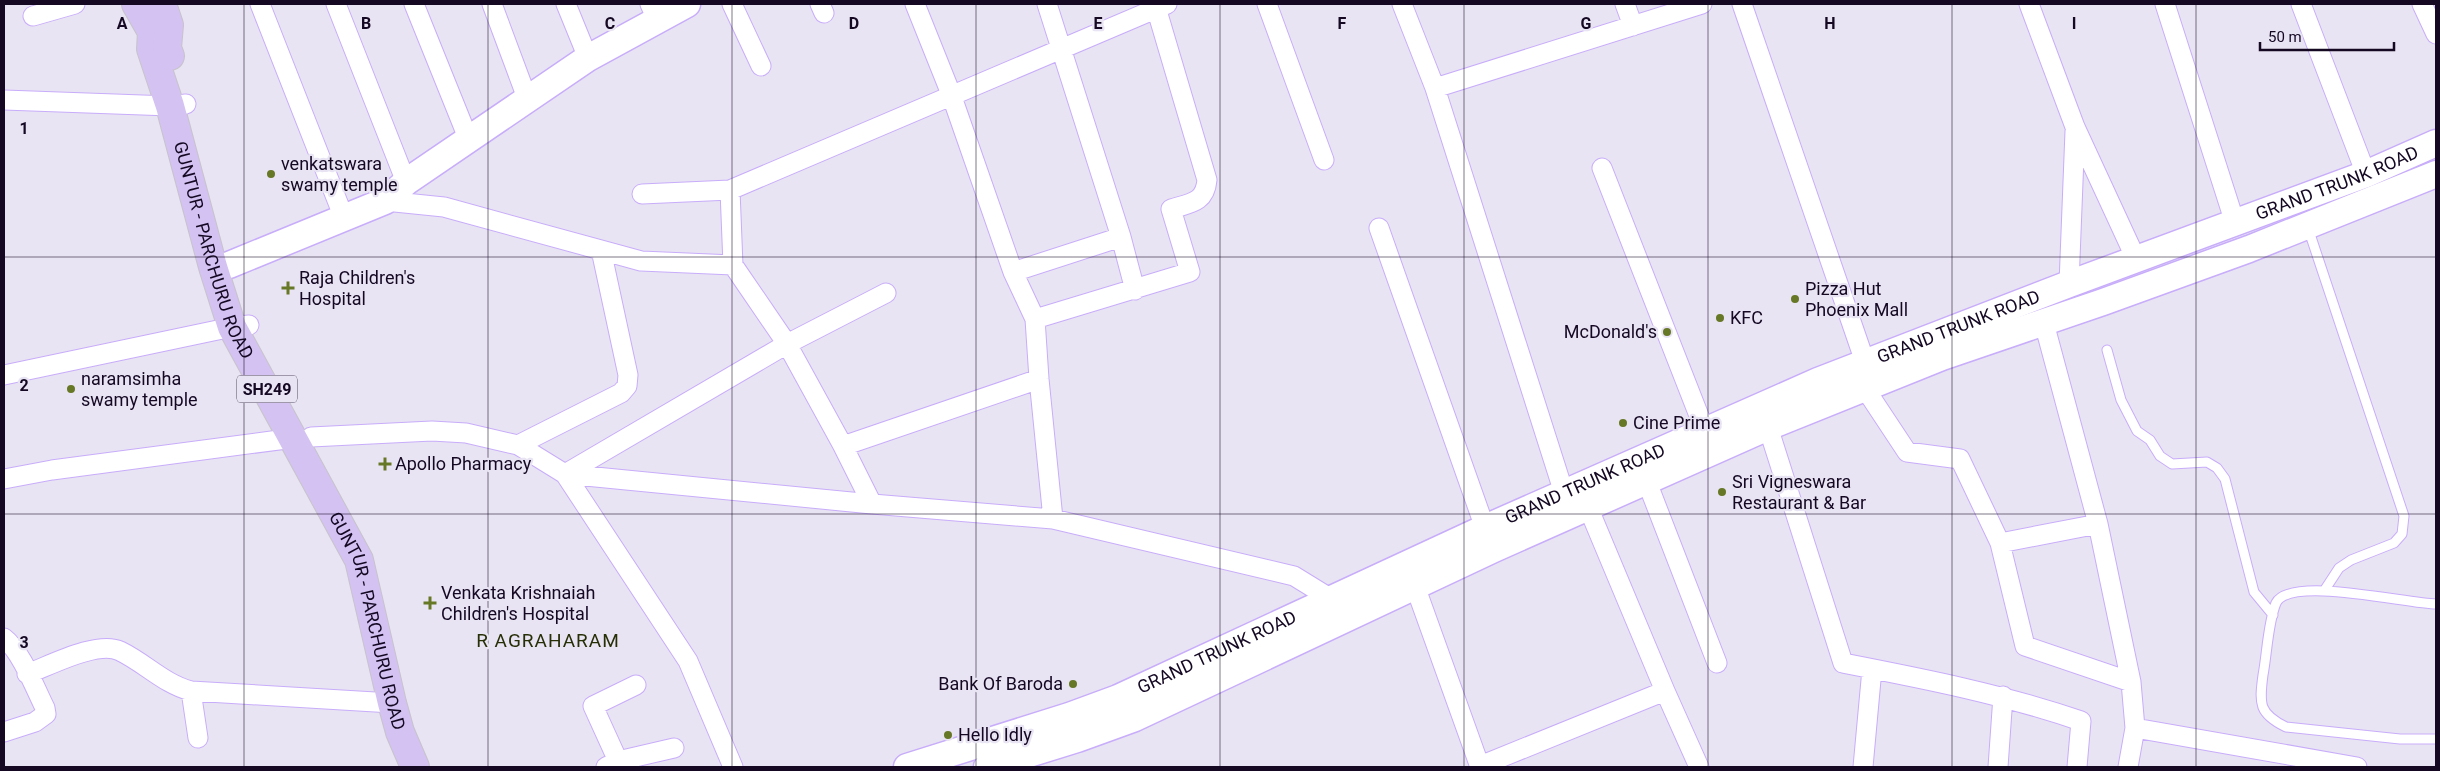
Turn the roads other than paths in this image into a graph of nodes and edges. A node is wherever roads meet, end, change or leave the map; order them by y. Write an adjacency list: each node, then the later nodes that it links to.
1 (75, 4): 24 (street)
2 (136, 4): 34 (main road, GUNTUR - PARCHURU ROAD / SH249)
3 (260, 4): 46 (street)
4 (336, 4): 42 (street)
5 (414, 4): 36 (street)
6 (492, 4): 32 (street)
7 (566, 4): 28 (street)
8 (687, 4): 23 (main road)
9 (732, 4): 29 (street)
10 (915, 4): 31 (street)
11 (1046, 4): 27 (street)
12 (1267, 4): 38 (street)
13 (1402, 4): 30 (street)
14 (1625, 4): 25 (street)
15 (1702, 4): 25 (street)
16 (1742, 4): 64 (street)
17 (2030, 4): 35 (street)
18 (2165, 4): 47 (street)
19 (2301, 4): 40 (street)
20 (2422, 4): 26 (street)
21 (1160, 5): 27 (street); 57 (street)
22 (168, 6): 34 (main road, GUNTUR - PARCHURU ROAD / SH249)
23 (654, 12): 28 (main road)
24 (33, 16)
25 (1633, 26): 30 (street)
26 (2436, 34)
27 (1061, 47): 31 (street); 50 (street)
28 (588, 58): 32 (main road)
29 (761, 66)
30 (1435, 88): 76 (street)
31 (951, 94): 43 (street); 55 (street)
32 (527, 98): 36 (main road)
33 (4, 100): 34 (street)
34 (178, 105): 53 (main road, GUNTUR - PARCHURU ROAD / SH249); 61 (main road, GUNTUR - PARCHURU ROAD / SH249)
35 (2075, 127): 52 (street); 56 (street)
36 (468, 138): 42 (main road)
37 (2436, 143): 40 (main road, GRAND TRUNK ROAD)
38 (1324, 160)
39 (1602, 168): 69 (street)
40 (2366, 174): 47 (main road, GRAND TRUNK ROAD)
41 (2436, 174): 49 (main road, GRAND TRUNK ROAD)
42 (406, 182): 45 (main road)
43 (730, 190): 44 (street); 54 (street)
44 (642, 194)
45 (385, 201): 46 (main road); 51 (street)
46 (344, 218): 53 (main road)
47 (2235, 223): 52 (main road, GRAND TRUNK ROAD)
48 (1380, 228): 81 (street)
49 (2308, 228): 60 (main road, GRAND TRUNK ROAD); 84 (lane)
50 (1121, 237): 55 (street); 57 (street)
51 (602, 250): 54 (street); 71 (street)
52 (2136, 259): 56 (main road, GRAND TRUNK ROAD)
53 (229, 265): 61 (main road, GUNTUR - PARCHURU ROAD / SH249)
54 (733, 265): 62 (street)
55 (1013, 272): 59 (street)
56 (2069, 284): 64 (main road, GRAND TRUNK ROAD)
57 (1135, 290): 59 (street)
58 (886, 293): 62 (street)
59 (1036, 319): 66 (street)
60 (2044, 323): 67 (main road, GRAND TRUNK ROAD); 80 (street)
61 (240, 326): 65 (street); 70 (main road, GUNTUR - PARCHURU ROAD / SH249)
62 (787, 344): 72 (street); 73 (street)
63 (2107, 350): 87 (lane)
64 (1865, 362): 69 (main road, GRAND TRUNK ROAD)
65 (4, 375)
66 (1039, 379): 72 (street); 79 (street)
67 (1864, 387): 68 (main road, GRAND TRUNK ROAD); 82 (street)
68 (1768, 427): 75 (main road, GRAND TRUNK ROAD); 90 (street)
69 (1705, 431): 76 (main road, GRAND TRUNK ROAD)
70 (302, 438): 71 (street); 74 (street); 97 (main road, GUNTUR - PARCHURU ROAD / SH249); 105 (main road, GUNTUR - PARCHURU ROAD / SH249)
71 (518, 445): 73 (street)
72 (843, 446): 77 (street)
73 (565, 474): 77 (street); 106 (street)
74 (4, 479)
75 (1647, 482): 78 (main road, GRAND TRUNK ROAD); 89 (street)
76 (1564, 493): 81 (main road, GRAND TRUNK ROAD)
77 (872, 504): 79 (street)
78 (1588, 507): 83 (main road, GRAND TRUNK ROAD); 95 (street)
79 (1054, 519): 86 (street)
80 (2098, 524): 82 (street); 92 (street)
81 (1485, 528): 86 (main road, GRAND TRUNK ROAD)
82 (2000, 543): 92 (street)
83 (1414, 586): 86 (main road, GRAND TRUNK ROAD); 109 (street)
84 (2324, 591): 85 (lane); 87 (lane)
85 (2436, 604)
86 (1338, 610): 107 (main road, GRAND TRUNK ROAD); 108 (main road, GRAND TRUNK ROAD)
87 (2273, 615): 101 (lane)
88 (4, 638): 91 (street)
89 (1717, 663)
90 (1872, 669): 96 (street); 112 (street)
91 (27, 674): 94 (street); 99 (street)
92 (2131, 682): 98 (street)
93 (636, 685): 103 (street)
94 (191, 691): 97 (street); 100 (street)
95 (1664, 691): 109 (street); 110 (street)
96 (2003, 696): 113 (street); 114 (street)
97 (392, 703): 104 (main road, GUNTUR - PARCHURU ROAD / SH249)
98 (2135, 728): 115 (street); 116 (street)
99 (4, 732)
100 (198, 738)
101 (2436, 739)
102 (674, 748): 103 (street)
103 (612, 764)
104 (415, 767)
105 (432, 767)
106 (733, 767)
107 (907, 767)
108 (987, 767)
109 (1480, 767)
110 (1699, 767)
111 (1851, 767): 112 (street)
112 (1863, 767)
113 (1998, 767)
114 (2077, 767)
115 (2128, 767)
116 (2357, 767)

